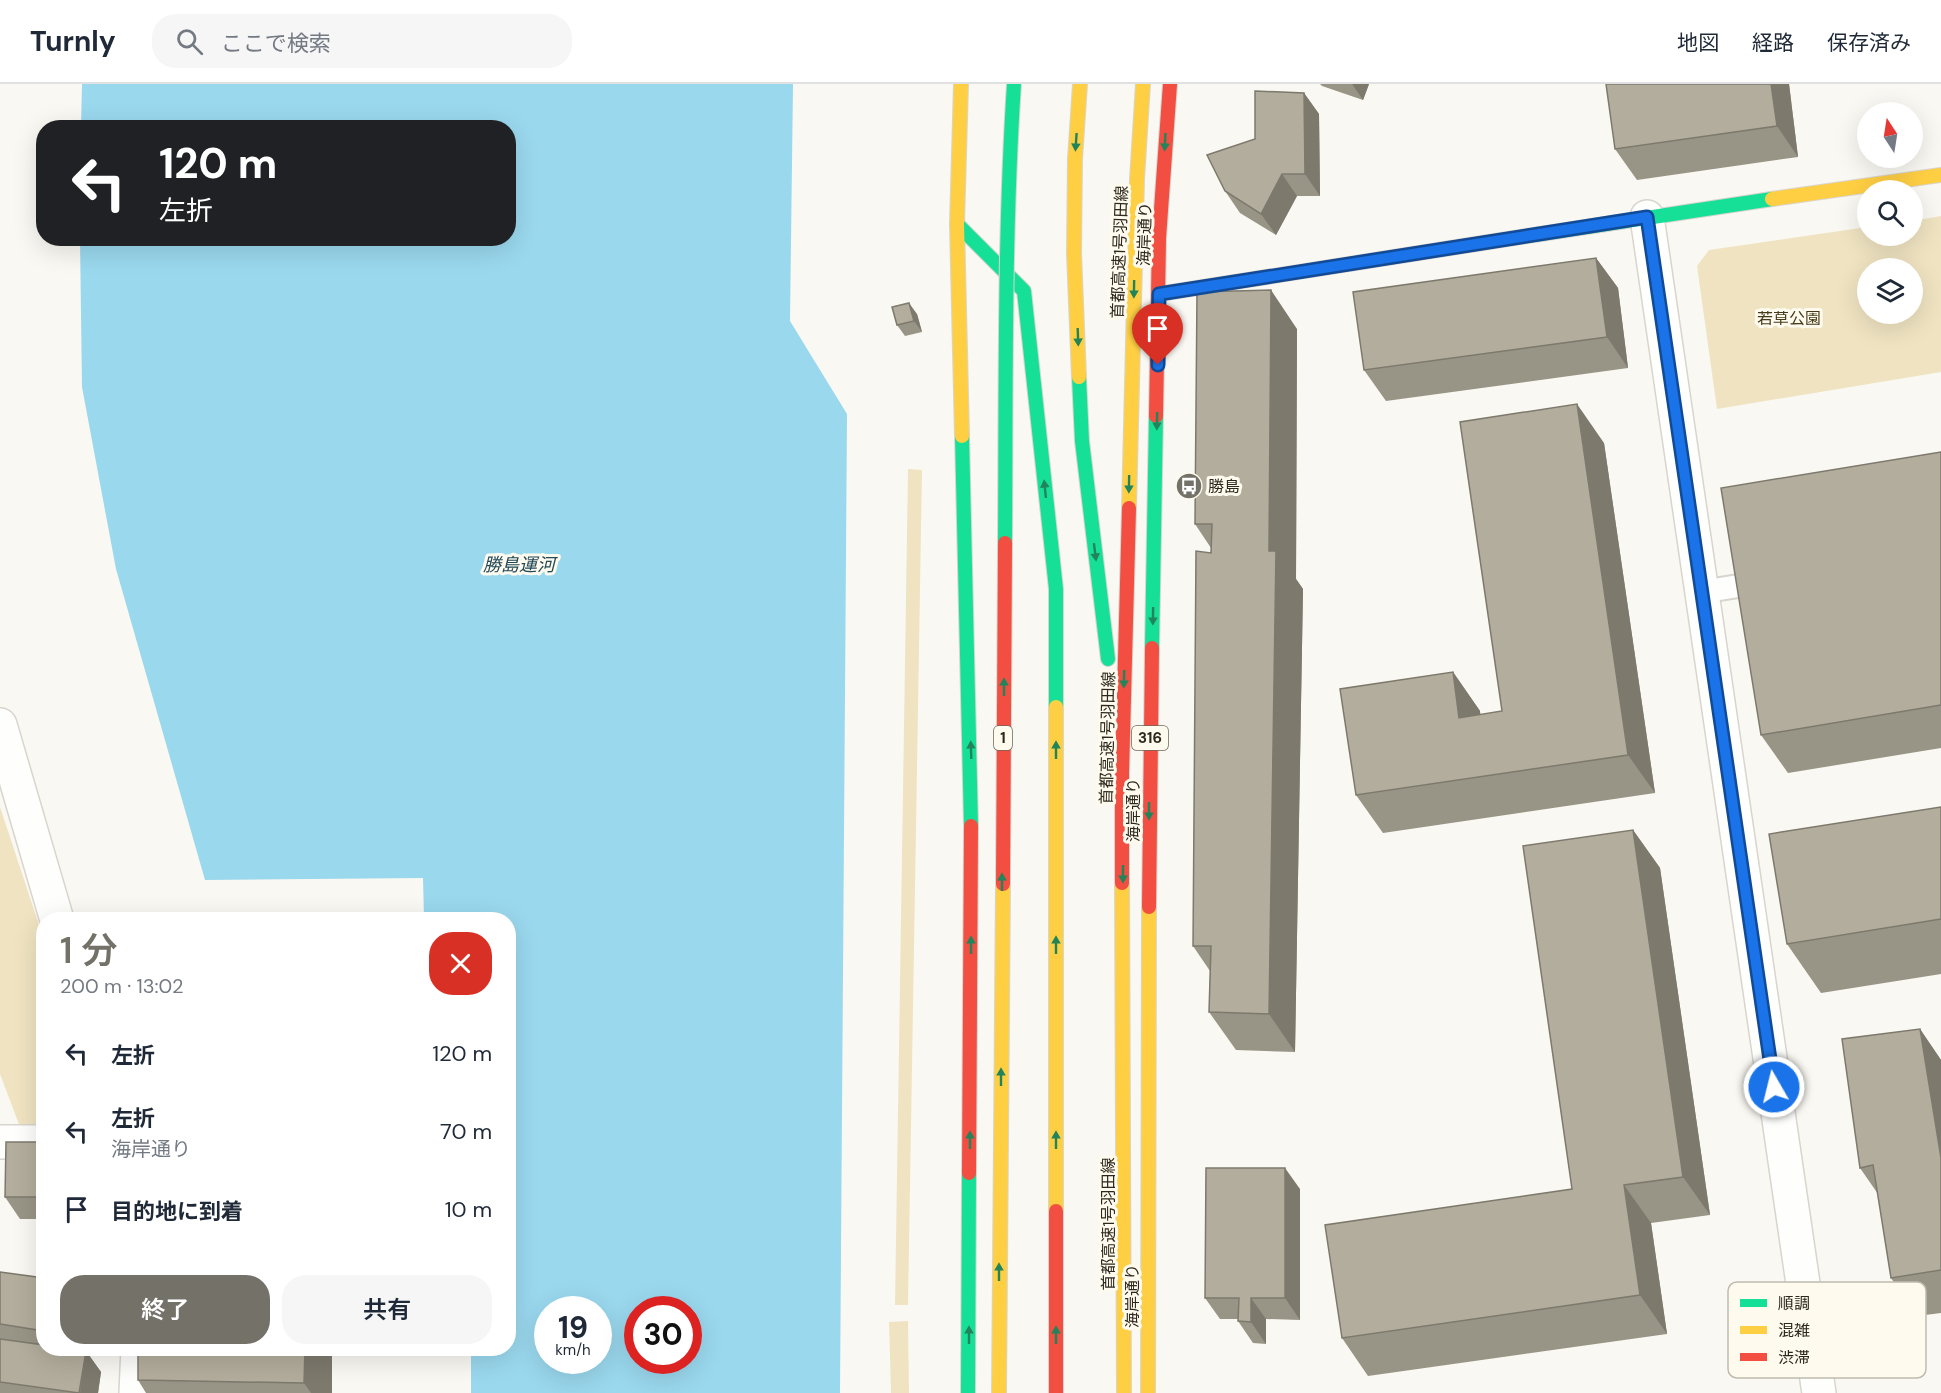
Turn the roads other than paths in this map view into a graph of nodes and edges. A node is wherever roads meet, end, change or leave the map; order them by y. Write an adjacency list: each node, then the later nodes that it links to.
1 (961, 84): 8 (main road)
2 (1014, 84): 22 (main road, 1, one-way to 2, bridge)
3 (1080, 84): 13 (main road, one-way to 13)
4 (1143, 84): 13 (main road, 首都高速1号羽田線, one-way to 13)
5 (1170, 84): 9 (main road, 海岸通り / 316, one-way to 9)
6 (1941, 175): 7 (main road)
7 (1647, 217): 9 (main road); 11 (street)
8 (957, 224): 21 (main road, one-way to 8); 23 (main road, one-way to 8)
9 (1159, 294): 25 (main road, 海岸通り / 316, one-way to 25)
10 (1757, 583): 11 (lane)
11 (1701, 592): 17 (street)
12 (0, 725): 14 (street)
13 (1122, 773): 24 (main road, 首都高速1号羽田線, one-way to 24)
14 (55, 912)
15 (0, 1142): 16 (street)
16 (36, 1142)
17 (1803, 1282)
18 (138, 1356): 20 (street)
19 (1817, 1378): 26 (street)
20 (136, 1393)
21 (968, 1393)
22 (999, 1393)
23 (1056, 1393)
24 (1124, 1393)
25 (1148, 1393)
26 (1819, 1393)

